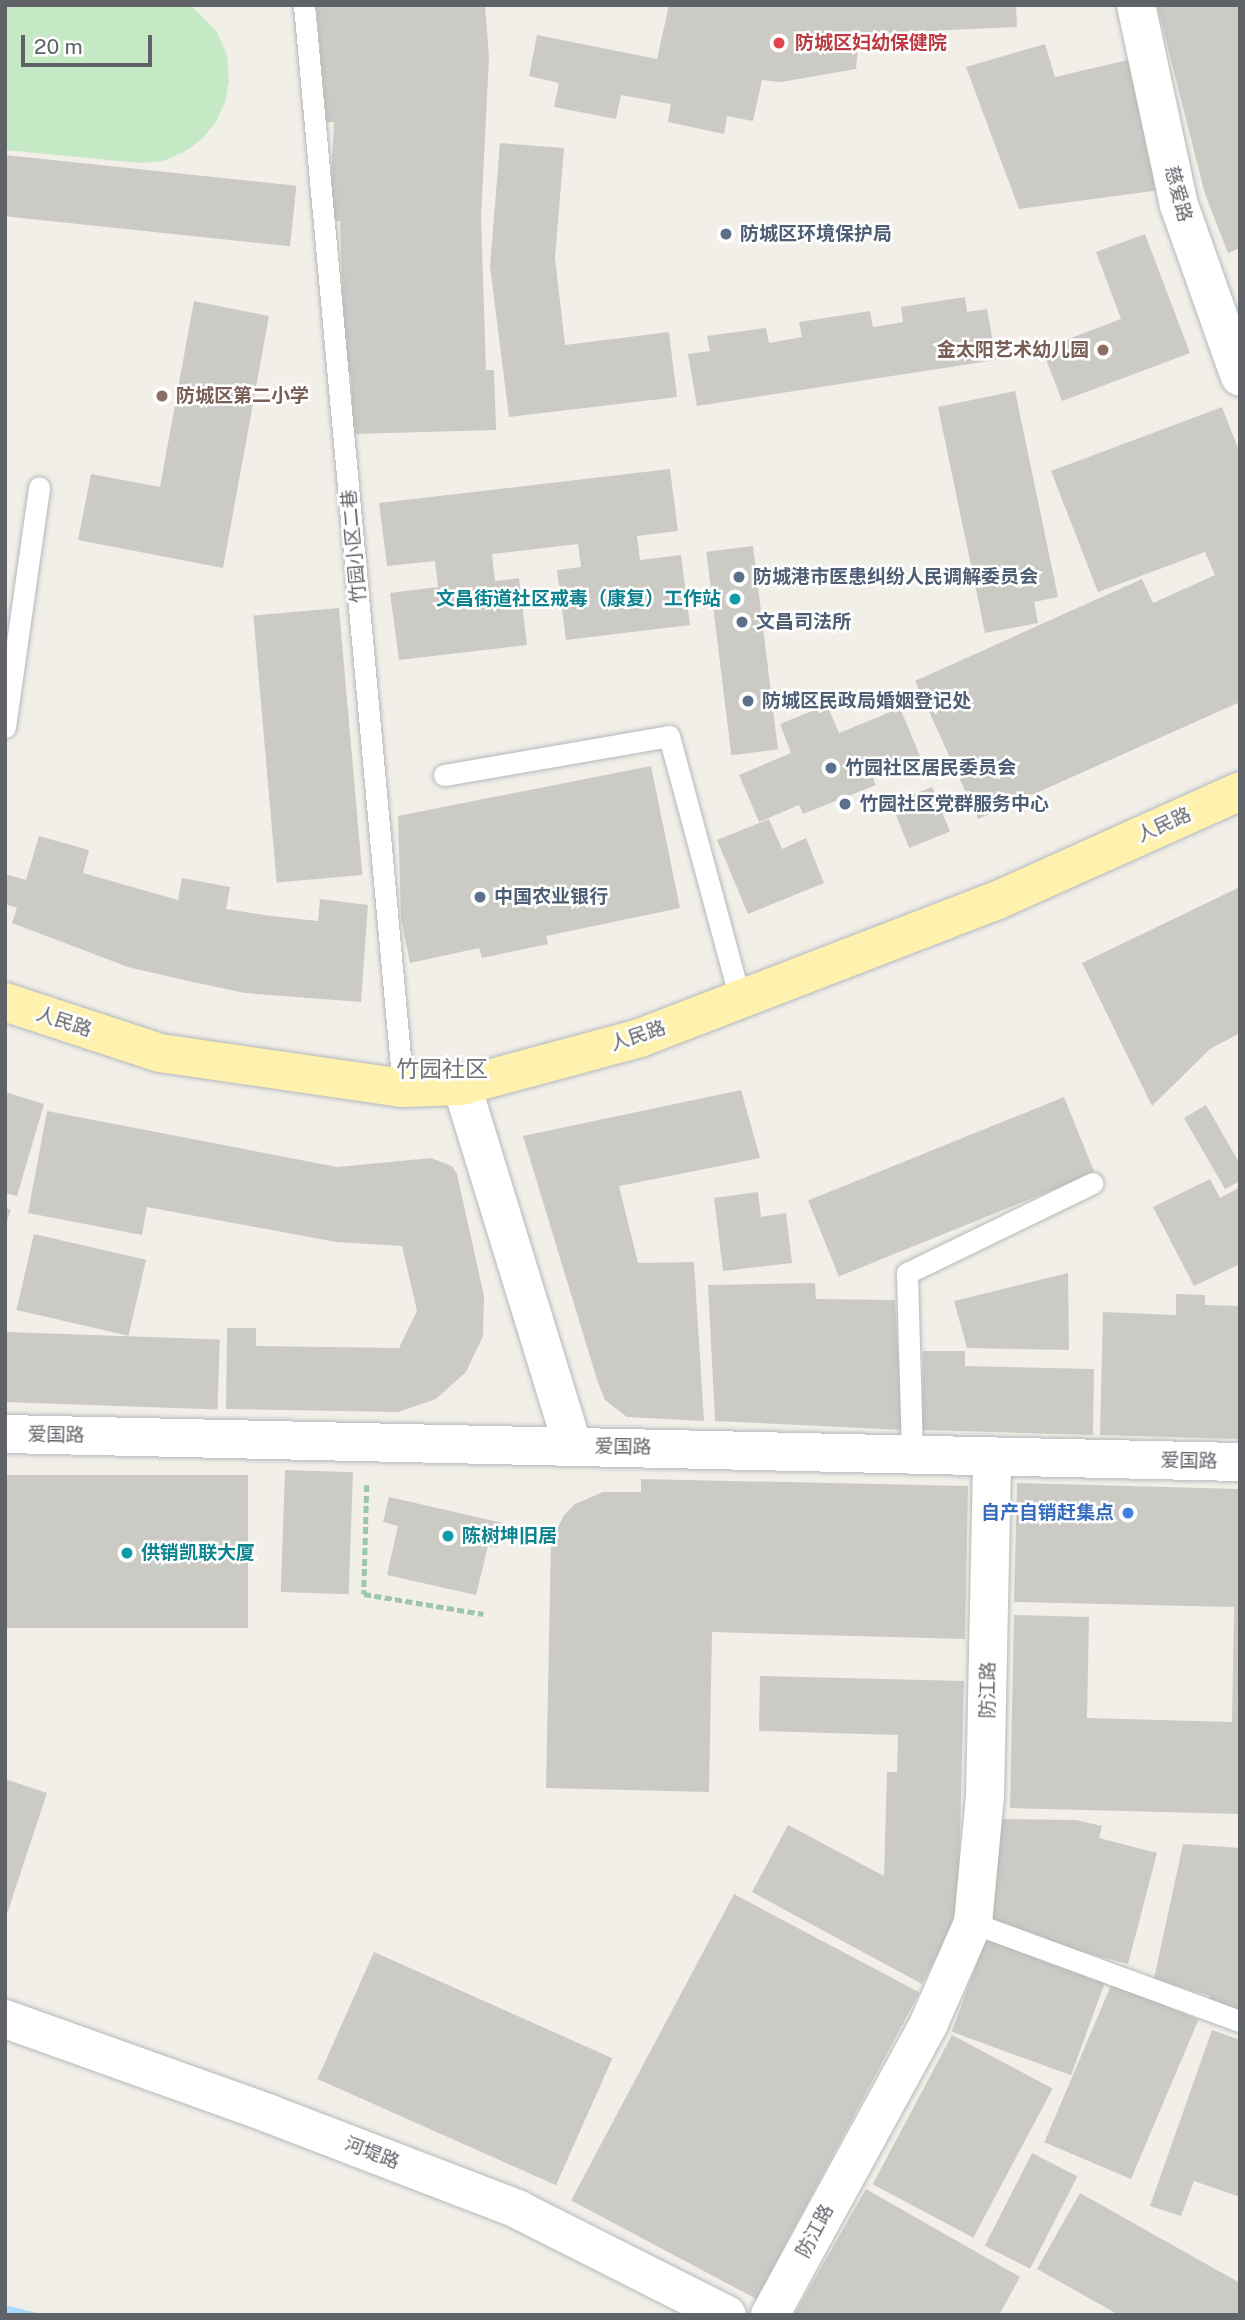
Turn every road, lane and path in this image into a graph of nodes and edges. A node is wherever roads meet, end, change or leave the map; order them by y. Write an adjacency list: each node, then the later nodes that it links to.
1 (304, 5): 11 (lane, 竹园小区二巷)
2 (1136, 5): 3 (street, 慈爱路)
3 (1240, 377)
4 (39, 487): 5 (lane)
5 (5, 727)
6 (444, 775): 8 (lane)
7 (1240, 791): 8 (main road, 人民路)
8 (740, 1000): 10 (main road, 人民路)
9 (5, 1002): 11 (main road, 人民路)
10 (462, 1086): 11 (main road, 人民路); 15 (street)
11 (403, 1088)
12 (1092, 1183): 16 (lane)
13 (5, 1434): 14 (street, 爱国路)
14 (369, 1442): 15 (street, 爱国路); 19 (path)
15 (573, 1446): 16 (street, 爱国路)
16 (912, 1454): 17 (street, 爱国路)
17 (992, 1456): 18 (street, 爱国路); 20 (street, 防江路)
18 (1240, 1462)
19 (483, 1614)
20 (973, 1923): 22 (lane); 24 (street, 防江路)
21 (5, 2019): 23 (street, 河堤路)
22 (1240, 2021)
23 (727, 2315)
24 (770, 2315)

